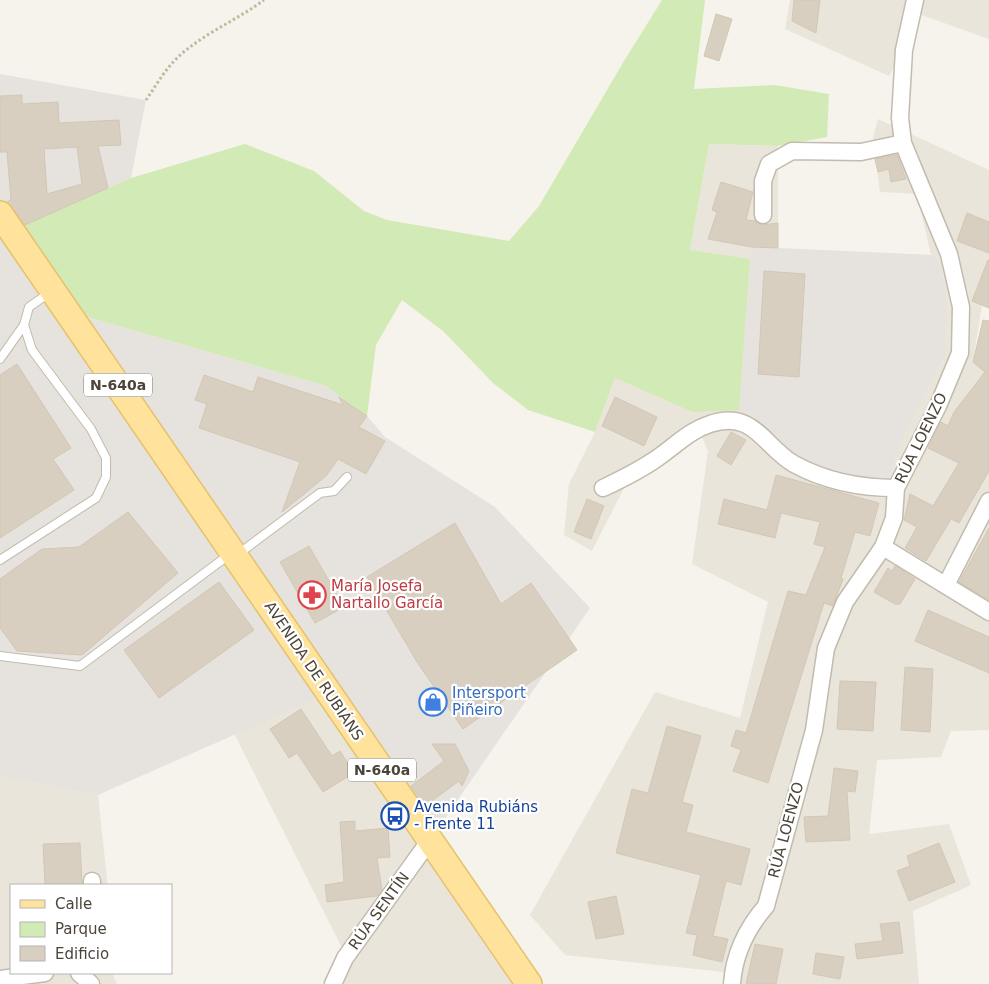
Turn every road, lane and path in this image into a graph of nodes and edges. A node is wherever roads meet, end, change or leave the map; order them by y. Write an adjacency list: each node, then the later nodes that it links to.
1 (264, 0): 3 (path)
2 (915, 0): 4 (street, RÚA LOENZO)
3 (146, 100)
4 (903, 143): 6 (street); 12 (street, RÚA LOENZO)
5 (0, 214): 7 (main road, N-640a)
6 (763, 214)
7 (53, 290): 8 (lane); 15 (main road, N-640a)
8 (24, 325): 9 (lane); 16 (lane)
9 (0, 359)
10 (347, 477): 15 (lane)
11 (603, 488): 12 (street)
12 (896, 488): 14 (street, RÚA LOENZO)
13 (989, 501): 17 (street)
14 (883, 547): 17 (street); 26 (street, RÚA LOENZO)
15 (234, 554): 19 (lane); 20 (main road, AVENIDA DE RUBIÁNS / N-640a)
16 (0, 560)
17 (946, 585): 18 (street)
18 (989, 612)
19 (0, 656)
20 (430, 840): 24 (street, RÚA SENTÍN); 25 (main road, AVENIDA DE RUBIÁNS / N-640a)
21 (38, 974): 22 (street)
22 (0, 979): 23 (street)
23 (0, 984)
24 (333, 984)
25 (529, 984)
26 (732, 984)

